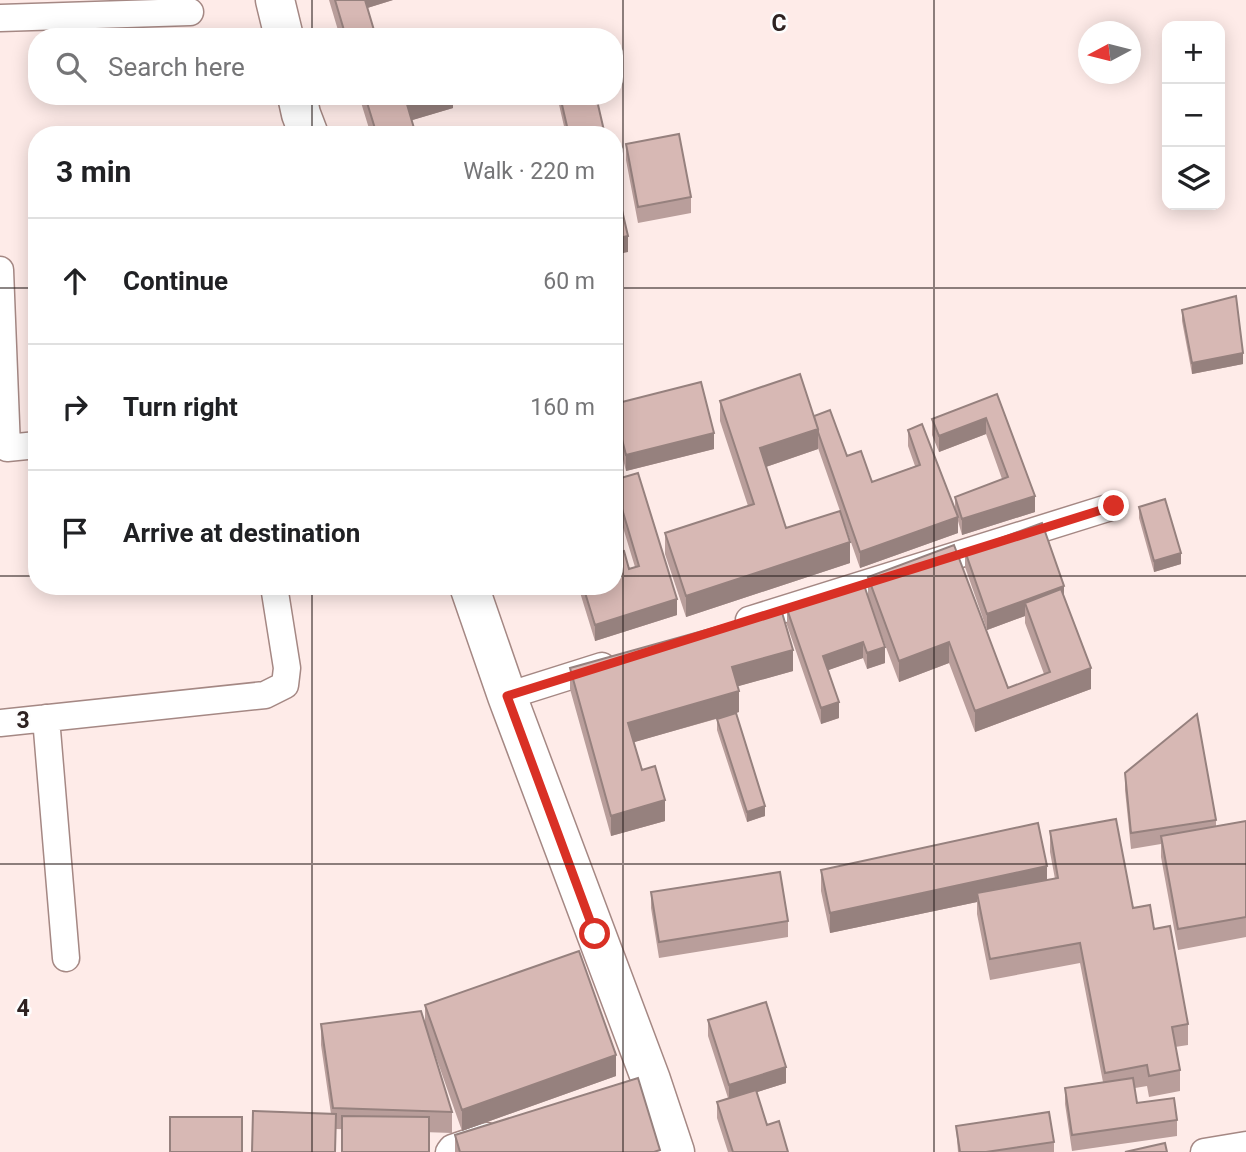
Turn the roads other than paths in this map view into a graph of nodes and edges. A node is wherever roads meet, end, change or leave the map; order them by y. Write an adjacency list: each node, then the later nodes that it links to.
1 (275, 0): 4 (street)
2 (190, 12): 3 (street)
3 (0, 18)
4 (282, 28)
5 (299, 105): 6 (street)
6 (306, 126)
7 (0, 270): 9 (street)
8 (28, 445): 9 (street)
9 (4, 449)
10 (1114, 506): 13 (street)
11 (275, 595): 16 (street)
12 (472, 595): 15 (street)
13 (732, 626)
14 (626, 659): 15 (street)
15 (507, 696): 22 (street)
16 (46, 718): 17 (street); 18 (street)
17 (0, 723)
18 (66, 958)
19 (505, 1130): 21 (street)
20 (1246, 1145): 23 (street)
21 (449, 1152)
22 (675, 1152)
23 (1204, 1152)

